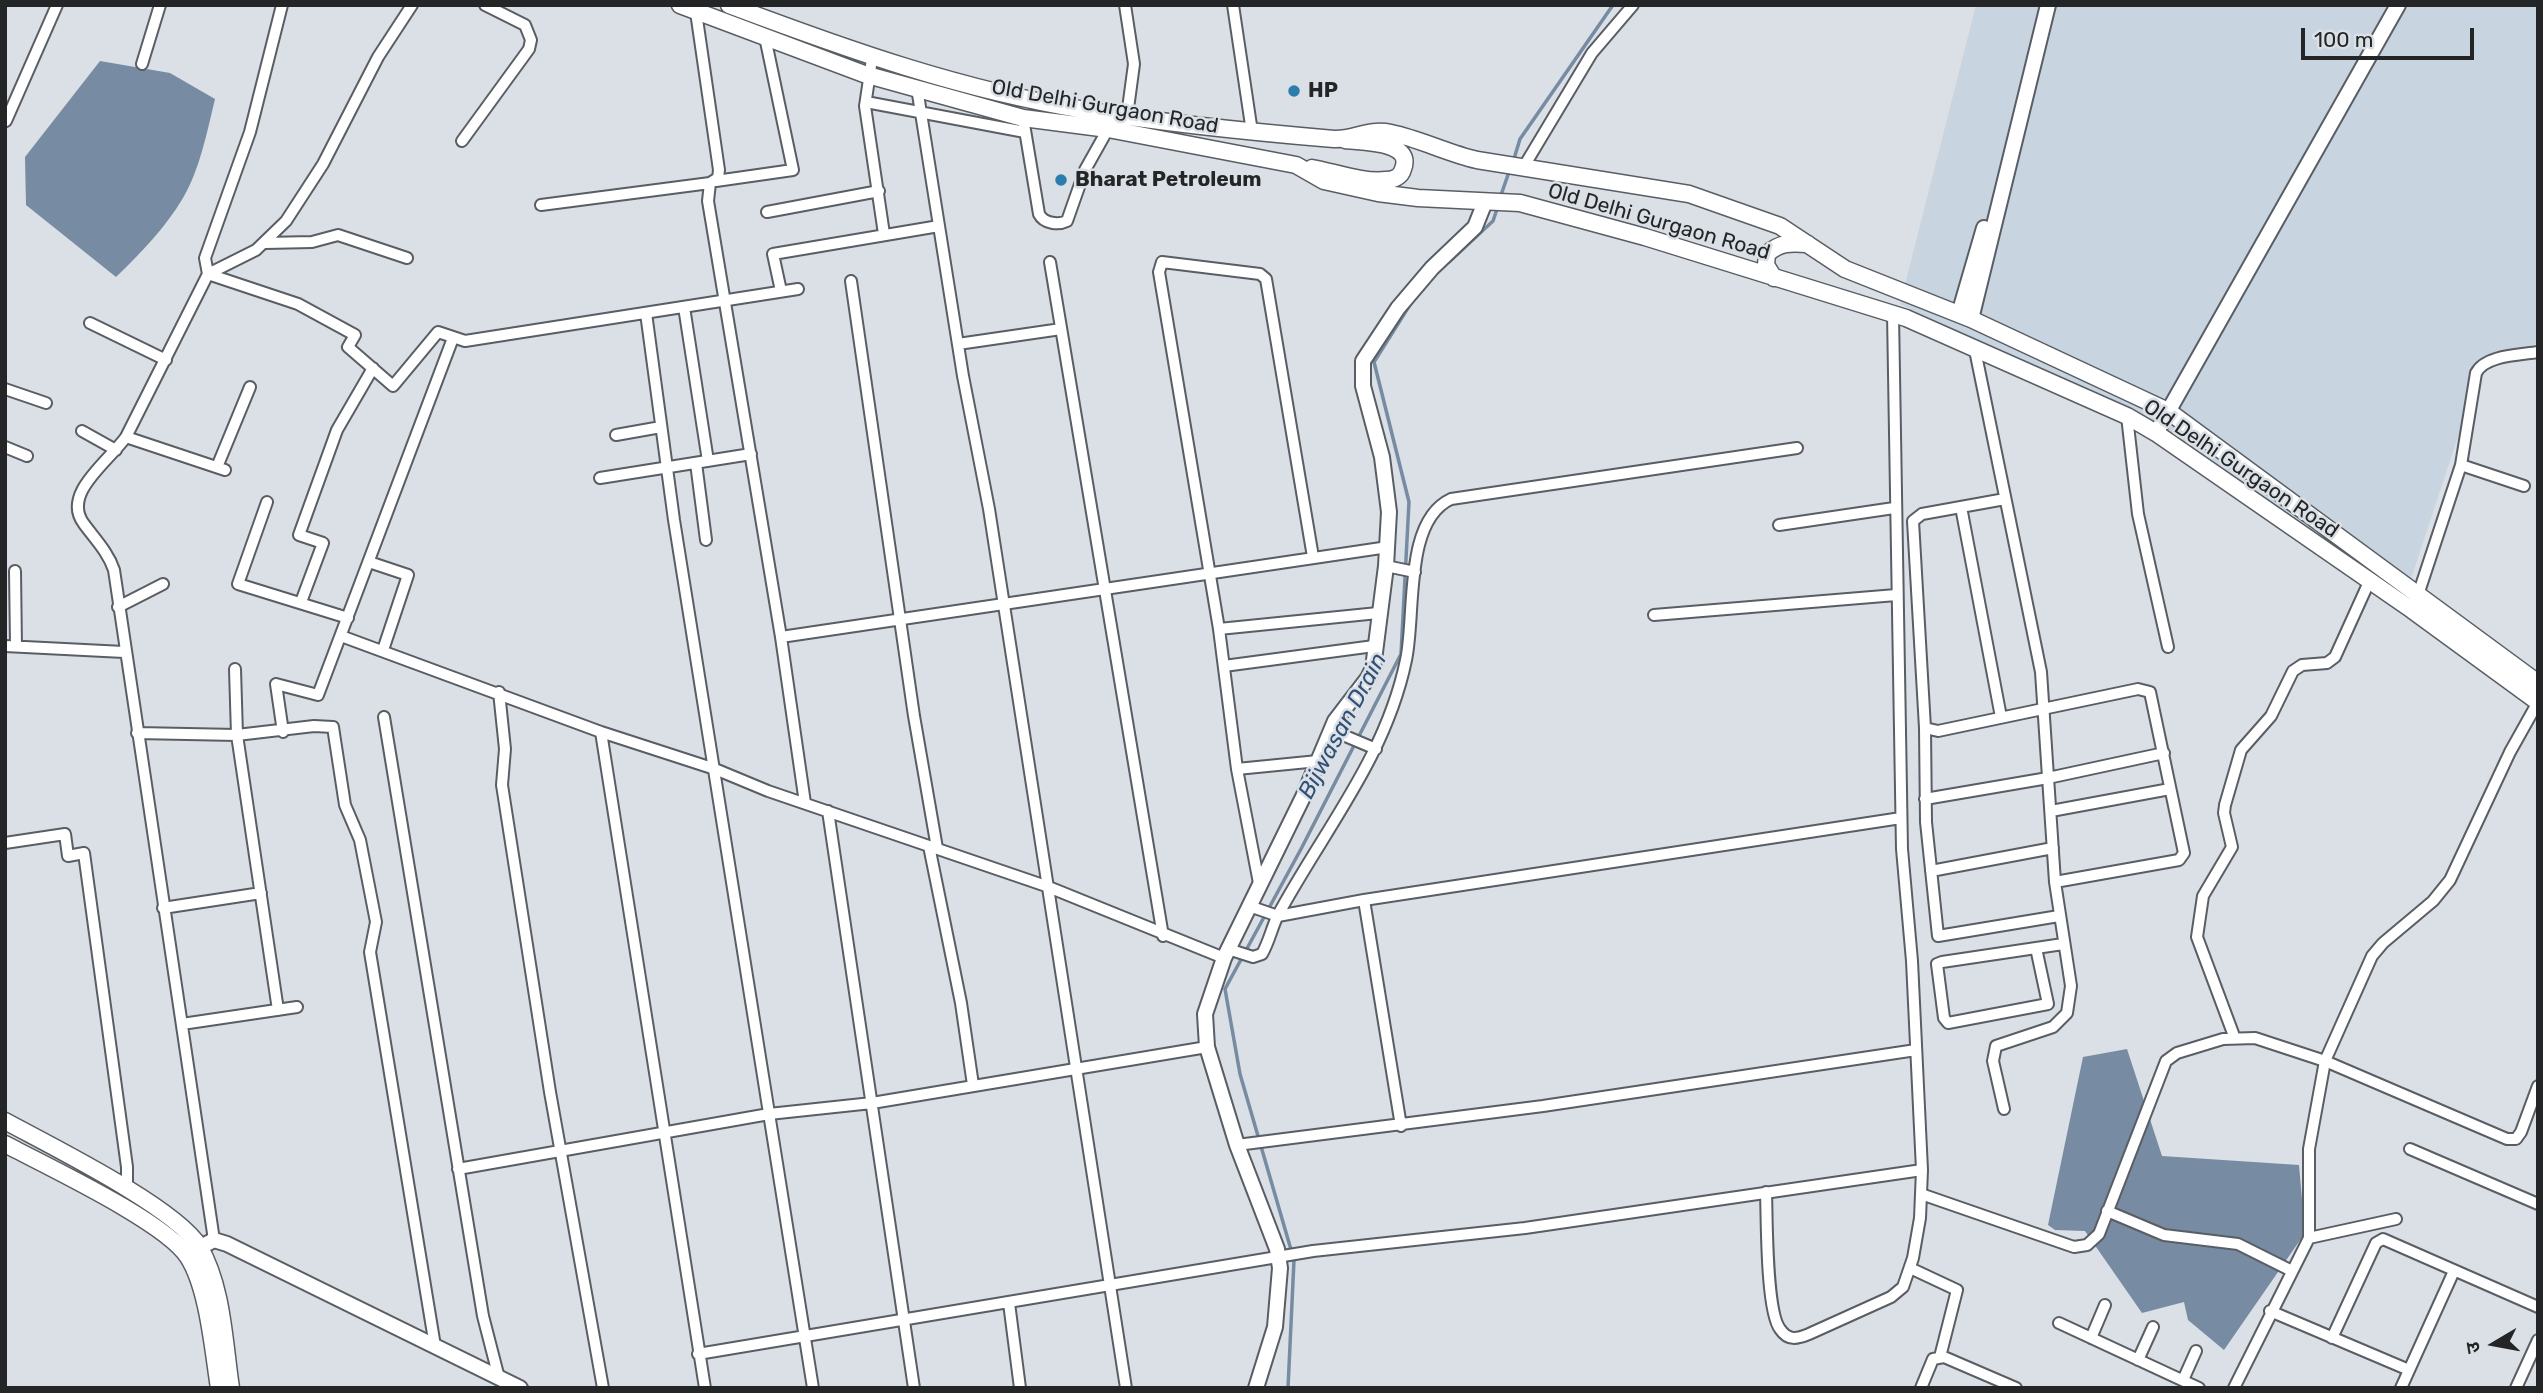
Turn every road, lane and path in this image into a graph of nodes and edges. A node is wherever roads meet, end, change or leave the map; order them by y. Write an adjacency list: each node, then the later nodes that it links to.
1 (57, 5): 23 (street)
2 (160, 5): 17 (street)
3 (282, 5): 42 (street)
4 (412, 5): 38 (street)
5 (485, 5): 28 (street)
6 (680, 5): 14 (main road, Old Delhi Gurgaon Road)
7 (729, 5): 16 (main road, Old Delhi Gurgaon Road)
8 (1125, 5): 22 (street)
9 (1233, 5): 26 (street)
10 (1633, 5): 30 (street)
11 (2039, 5): 51 (street)
12 (2048, 5): 51 (street)
13 (2398, 5): 63 (street)
14 (696, 12): 15 (main road, Old Delhi Gurgaon Road); 31 (street)
15 (765, 37): 18 (main road, Old Delhi Gurgaon Road); 31 (street)
16 (872, 59): 18 (street); 22 (main road, Old Delhi Gurgaon Road)
17 (142, 64)
18 (869, 76): 19 (main road, Old Delhi Gurgaon Road); 20 (street)
19 (917, 88): 21 (street); 24 (main road, Old Delhi Gurgaon Road)
20 (866, 102): 21 (street); 32 (street)
21 (921, 114): 24 (street); 36 (street)
22 (1127, 116): 26 (main road, Old Delhi Gurgaon Road)
23 (6, 121)
24 (1024, 125): 25 (main road, Old Delhi Gurgaon Road); 25 (street)
25 (1108, 129): 29 (main road, Old Delhi Gurgaon Road)
26 (1252, 132): 27 (main road, Old Delhi Gurgaon Road)
27 (1343, 139): 29 (main road); 30 (main road, Old Delhi Gurgaon Road)
28 (462, 141)
29 (1296, 165): 33 (main road, Old Delhi Gurgaon Road)
30 (1514, 166): 39 (main road, Old Delhi Gurgaon Road)
31 (713, 182): 34 (street); 47 (street)
32 (879, 191): 35 (street); 37 (street)
33 (1493, 202): 43 (main road, Old Delhi Gurgaon Road); 86 (street)
34 (541, 205)
35 (767, 212)
36 (939, 226): 37 (street); 55 (street)
37 (884, 234): 46 (street)
38 (265, 243): 40 (street); 42 (street)
39 (1808, 244): 43 (main road); 51 (main road, Old Delhi Gurgaon Road)
40 (407, 258)
41 (1050, 262): 53 (street)
42 (208, 274): 58 (street); 59 (street)
43 (1774, 278): 50 (main road, Old Delhi Gurgaon Road)
44 (851, 281): 104 (street)
45 (798, 289): 46 (street)
46 (781, 291): 47 (street)
47 (725, 301): 48 (street); 73 (street)
48 (684, 307): 49 (street); 75 (street)
49 (646, 313): 54 (street); 65 (street)
50 (1894, 314): 56 (main road, Old Delhi Gurgaon Road); 83 (street)
51 (1965, 316): 63 (main road, Old Delhi Gurgaon Road)
52 (90, 323): 58 (street)
53 (1061, 329): 55 (street); 95 (street)
54 (453, 338): 59 (street); 88 (street)
55 (958, 344): 98 (street)
56 (1975, 351): 64 (main road, Old Delhi Gurgaon Road); 80 (street)
57 (2538, 352): 76 (street)
58 (166, 360): 69 (street)
59 (373, 368): 97 (street)
60 (250, 387): 69 (street)
61 (5, 389): 62 (street)
62 (46, 403)
63 (2168, 411): 67 (street); 99 (main road, Old Delhi Gurgaon Road)
64 (2127, 416): 67 (main road, Old Delhi Gurgaon Road); 110 (street)
65 (661, 427): 68 (street); 77 (street)
66 (82, 431): 72 (street)
67 (2156, 433): 93 (main road, Old Delhi Gurgaon Road)
68 (616, 435)
69 (126, 437): 72 (street)
70 (5, 447): 74 (street)
71 (1797, 447): 91 (street)
72 (117, 450): 100 (street)
73 (751, 454): 75 (street); 107 (street)
74 (27, 456)
75 (702, 462): 77 (street); 85 (street)
76 (2461, 465): 79 (street); 99 (street)
77 (667, 467): 78 (street); 130 (street)
78 (600, 478)
79 (2524, 486)
80 (2005, 499): 82 (street); 118 (street)
81 (267, 502): 97 (street)
82 (1961, 507): 119 (street); 121 (street)
83 (1894, 508): 84 (street); 96 (street)
84 (1779, 525)
85 (706, 540)
86 (1388, 547): 87 (street); 89 (street)
87 (1314, 557): 92 (street); 92 (street)
88 (369, 562): 103 (street); 111 (street)
89 (1390, 566): 91 (street); 101 (street)
90 (15, 571): 108 (street)
91 (1412, 572): 127 (street)
92 (1207, 574): 95 (street); 105 (street)
93 (2369, 582): 99 (main road, Old Delhi Gurgaon Road); 159 (street)
94 (163, 584): 100 (street)
95 (1103, 590): 98 (street); 152 (street)
96 (1896, 596): 102 (street); 138 (street)
97 (301, 603): 103 (street)
98 (1003, 603): 104 (street); 145 (street)
99 (2415, 603): 115 (main road, Old Delhi Gurgaon Road); 117 (main road, Old Delhi Gurgaon Road)
100 (118, 607): 112 (street)
101 (1378, 613): 105 (street); 109 (street)
102 (1654, 615)
103 (348, 618): 106 (street)
104 (901, 618): 107 (street); 140 (street)
105 (1219, 629): 113 (street)
106 (341, 636): 111 (street); 122 (street)
107 (781, 637): 135 (street)
108 (11, 646): 112 (street)
109 (1374, 646): 113 (street); 124 (street)
110 (2168, 647)
111 (383, 650): 116 (street)
112 (124, 653): 125 (street)
113 (1224, 666): 131 (street)
114 (235, 669): 126 (street)
115 (2538, 683)
116 (499, 692): 123 (street); 175 (street)
117 (2538, 702): 162 (street)
118 (2044, 708): 119 (street); 128 (street); 132 (street)
119 (2001, 717): 121 (street)
120 (384, 718): 176 (street)
121 (1925, 728): 134 (street)
122 (283, 732): 126 (street); 204 (street)
123 (601, 732): 130 (street); 171 (street)
124 (1335, 732): 127 (street); 129 (street)
125 (137, 733): 126 (street); 148 (street)
126 (237, 735): 146 (street)
127 (1372, 748): 150 (street)
128 (2164, 753): 132 (street); 133 (street)
129 (1318, 761): 131 (street); 144 (street)
130 (715, 769): 135 (street); 168 (street)
131 (1237, 769): 144 (street)
132 (2048, 778): 134 (street); 137 (street)
133 (2171, 789): 137 (street); 143 (street)
134 (1925, 799): 142 (street)
135 (805, 803): 136 (street)
136 (828, 811): 140 (street); 166 (street)
137 (2051, 811): 141 (street)
138 (1901, 818): 147 (street); 161 (street)
139 (5, 843): 178 (street)
140 (933, 847): 145 (street); 164 (street)
141 (2053, 848): 142 (street); 143 (street)
142 (1931, 871): 151 (street)
143 (2055, 882): 151 (street)
144 (1259, 883): 149 (street)
145 (1046, 886): 152 (street); 163 (street)
146 (261, 893): 148 (street); 157 (street)
147 (1364, 900): 150 (street); 170 (street)
148 (163, 908): 158 (street)
149 (1252, 908): 150 (street); 155 (street)
150 (1275, 916): 155 (street)
151 (2059, 916): 153 (street)
152 (1163, 936): 155 (street)
153 (2063, 944): 154 (street); 167 (street)
154 (2036, 948): 154 (street)
155 (1229, 953): 160 (street)
156 (297, 1007): 157 (street)
157 (278, 1010): 158 (street)
158 (182, 1024): 187 (street)
159 (2234, 1036): 162 (street); 182 (street)
160 (1207, 1047): 163 (street); 173 (street)
161 (1916, 1049): 170 (street); 177 (street)
162 (2325, 1061): 165 (street); 185 (street)
163 (1078, 1067): 164 (street); 192 (street)
164 (973, 1085): 166 (street)
165 (2538, 1086)
166 (872, 1102): 168 (street); 197 (street)
167 (2004, 1110)
168 (769, 1114): 171 (street); 200 (street)
169 (5, 1121): 178 (main road)
170 (1401, 1126): 173 (street)
171 (665, 1132): 175 (street); 206 (street)
172 (5, 1144): 187 (main road)
173 (1237, 1145): 188 (street)
174 (2410, 1149): 181 (street)
175 (561, 1150): 176 (street); 217 (street)
176 (458, 1169): 210 (street)
177 (1922, 1170): 179 (street); 180 (street)
178 (127, 1190): 187 (main road)
179 (1766, 1192): 188 (street); 189 (street)
180 (1921, 1194): 182 (street); 189 (street)
181 (2538, 1204)
182 (2107, 1211): 190 (street)
183 (2396, 1219): 184 (street)
184 (2371, 1224): 185 (street); 186 (street)
185 (2309, 1238): 190 (street)
186 (2379, 1240): 191 (street); 202 (street)
187 (200, 1247): 204 (street); 214 (main road); 215 (main road)
188 (1284, 1257): 192 (street); 223 (street)
189 (1910, 1268): 207 (street)
190 (2290, 1270): 196 (street)
191 (2454, 1270): 195 (street); 209 (street)
192 (1110, 1286): 193 (street); 222 (street)
193 (1009, 1303): 197 (street); 221 (street)
194 (2105, 1305): 201 (street)
195 (2538, 1307)
196 (2270, 1311): 202 (street); 212 (street)
197 (903, 1320): 200 (street); 220 (street)
198 (2059, 1323): 201 (street)
199 (2153, 1327): 208 (street)
200 (804, 1337): 206 (street); 219 (street)
201 (2091, 1338): 208 (street)
202 (2332, 1338): 209 (street)
203 (2538, 1340): 228 (street)
204 (435, 1346): 210 (street)
205 (2196, 1351): 211 (street)
206 (698, 1354): 218 (street)
207 (1940, 1357): 213 (street); 224 (street)
208 (2138, 1360): 211 (street)
209 (2409, 1370): 227 (street)
210 (499, 1378): 216 (street)
211 (2183, 1380): 225 (street)
212 (2235, 1385): 226 (street)
213 (2013, 1387)
214 (219, 1388)
215 (231, 1388)
216 (520, 1388)
217 (603, 1388)
218 (705, 1388)
219 (813, 1388)
220 (914, 1388)
221 (1020, 1388)
222 (1126, 1388)
223 (1256, 1388)
224 (1921, 1388)
225 (2199, 1388)
226 (2248, 1388)
227 (2400, 1388)
228 (2516, 1388)

